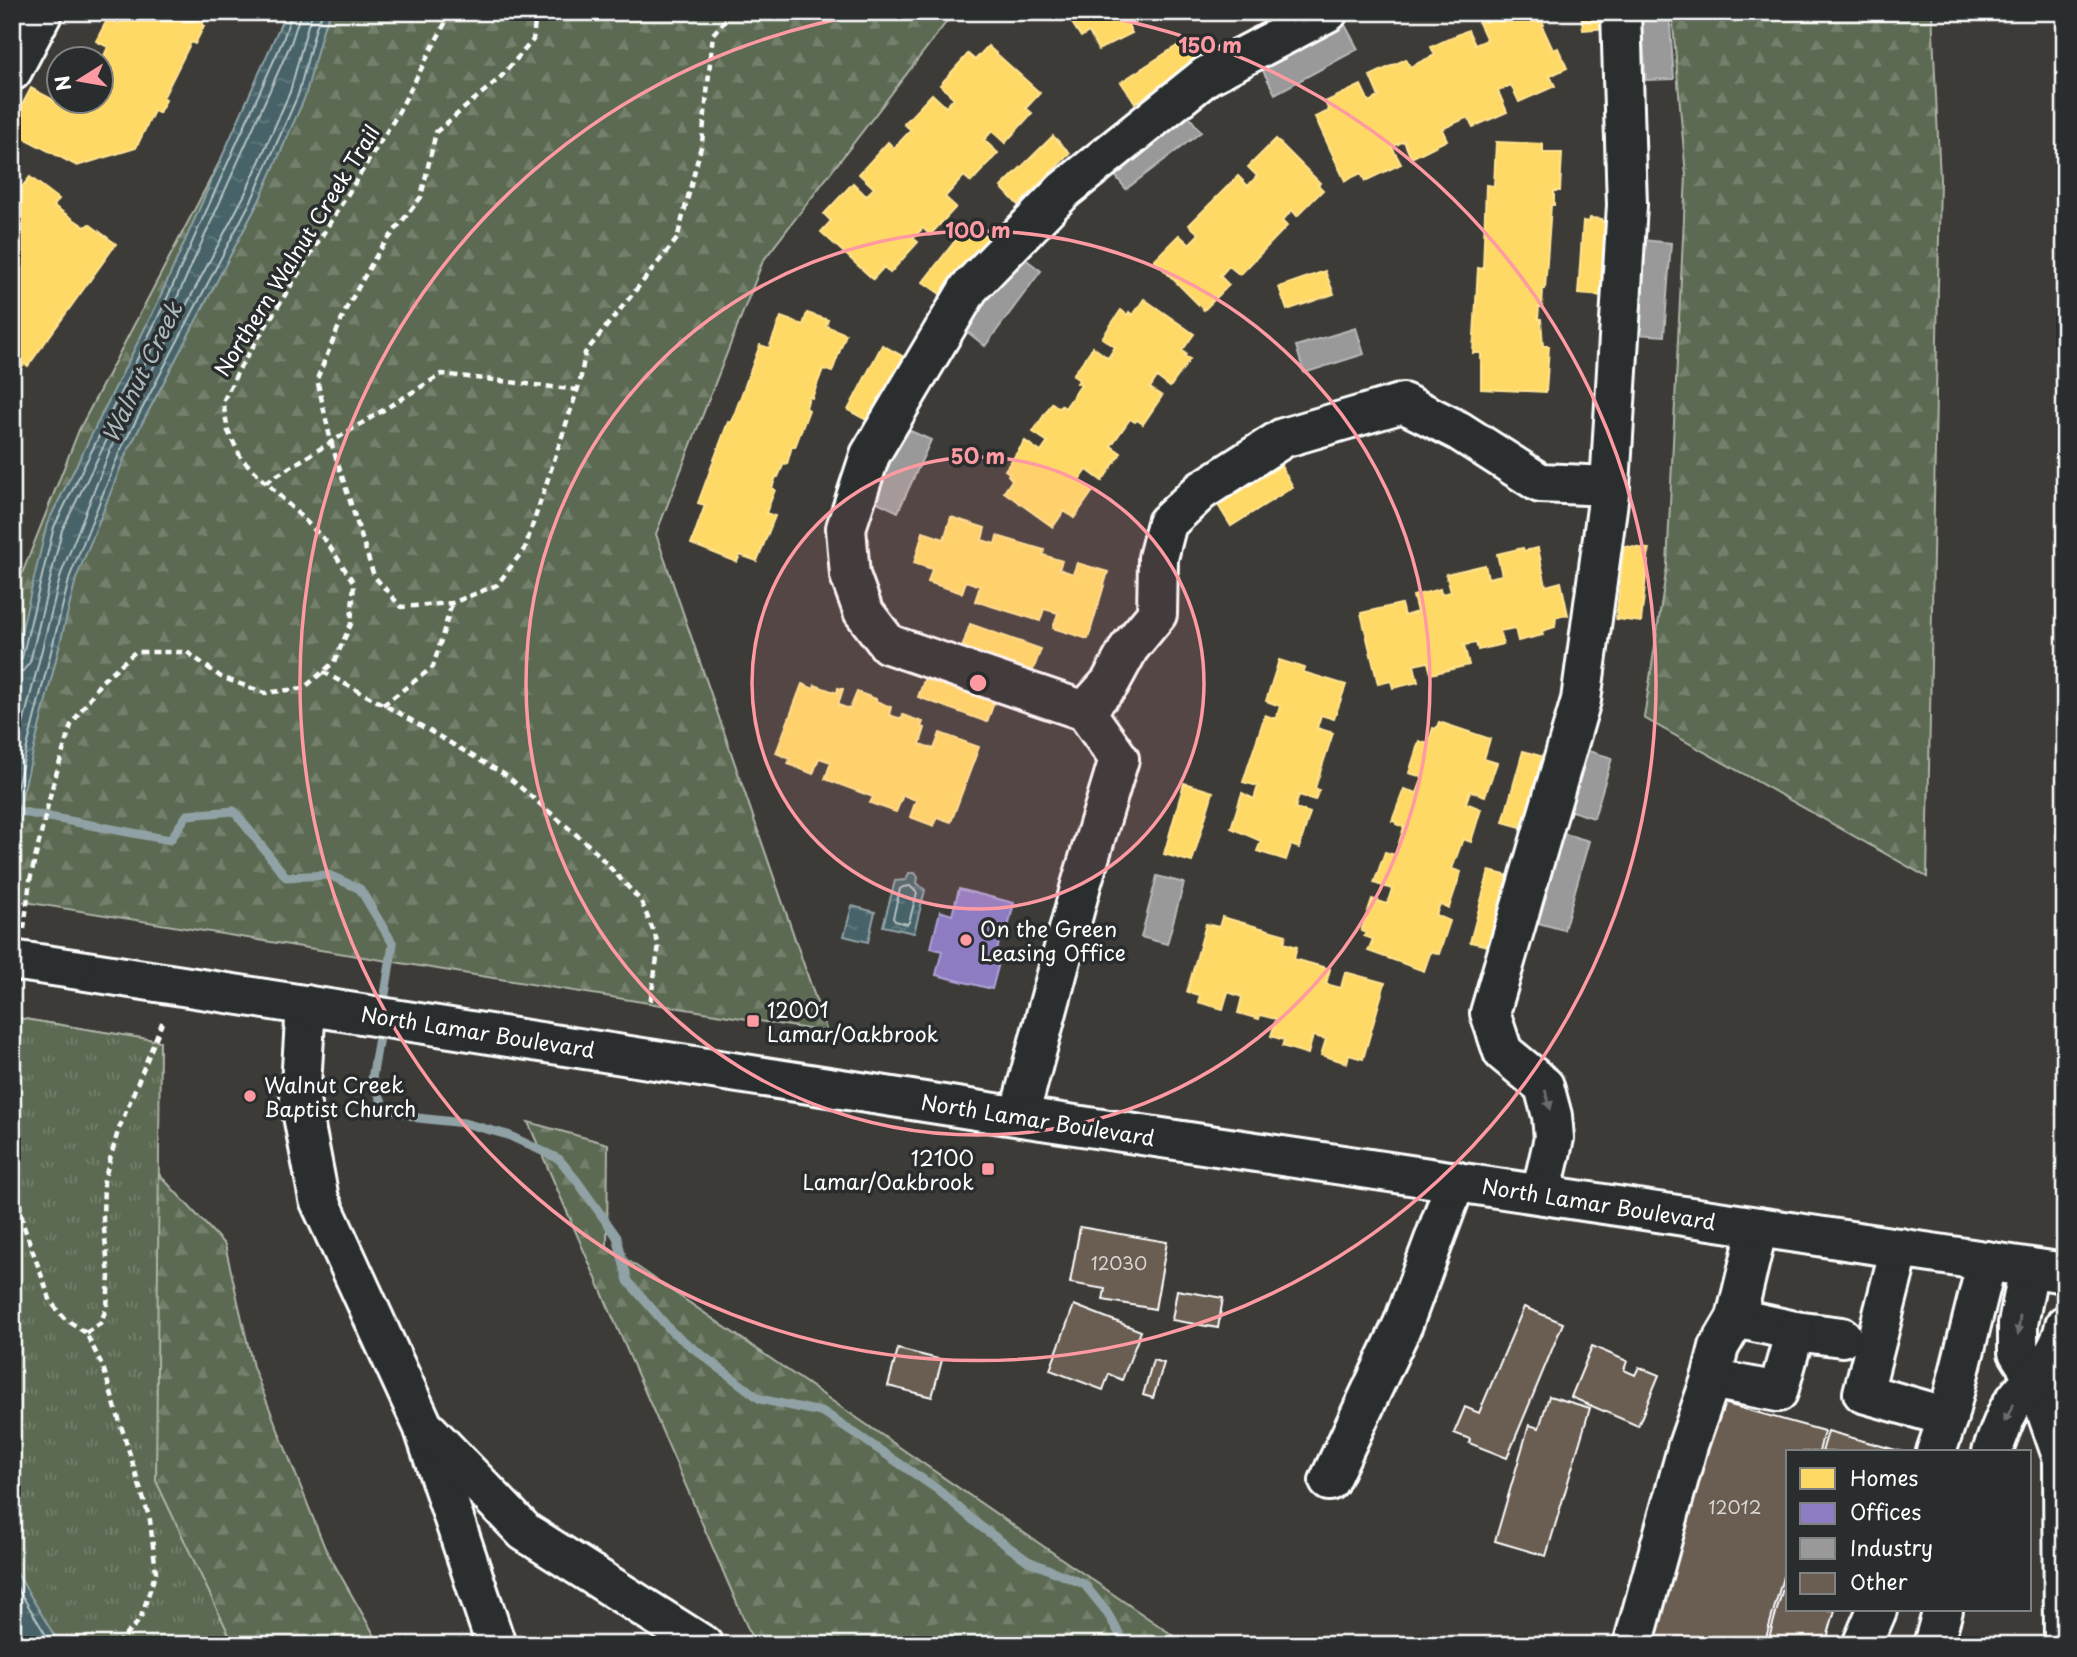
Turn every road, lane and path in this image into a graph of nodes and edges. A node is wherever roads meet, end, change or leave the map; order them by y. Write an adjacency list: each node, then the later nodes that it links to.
1 (44, 12): 7 (main road)
2 (451, 12): 10 (path, Northern Walnut Creek Trail)
3 (536, 12): 9 (path)
4 (733, 12): 8 (path)
5 (1328, 12): 15 (main road)
6 (1620, 12): 11 (main road)
7 (12, 71)
8 (578, 390): 9 (path); 12 (path)
9 (331, 442): 10 (path); 12 (path)
10 (266, 482): 13 (path, Northern Walnut Creek Trail)
11 (1610, 486): 15 (main road); 24 (main road, one-way to 24)
12 (452, 603): 14 (path)
13 (323, 672): 14 (path); 16 (path, Northern Walnut Creek Trail)
14 (383, 705): 18 (path)
15 (1086, 711): 21 (main road)
16 (37, 851)
17 (12, 960): 19 (main road, North Lamar Boulevard, bridge)
18 (650, 1003)
19 (311, 1006): 21 (main road, North Lamar Boulevard); 37 (main road)
20 (164, 1017): 32 (path)
21 (1019, 1116): 23 (main road, North Lamar Boulevard)
22 (12, 1143): 32 (path)
23 (1456, 1181): 24 (main road, North Lamar Boulevard); 40 (main road)
24 (1541, 1194): 25 (main road, North Lamar Boulevard)
25 (1758, 1227): 26 (main road, North Lamar Boulevard); 29 (main road)
26 (1900, 1248): 27 (main road, North Lamar Boulevard); 36 (main road)
27 (1987, 1261): 28 (main road, North Lamar Boulevard); 36 (main road)
28 (2047, 1270): 34 (main road, one-way to 34)
29 (1735, 1318): 31 (main road); 35 (main road)
30 (2065, 1325): 34 (main road)
31 (1795, 1331): 33 (main road); 35 (main road)
32 (86, 1333): 43 (path)
33 (1842, 1337)
34 (2035, 1378): 39 (main road, one-way to 39); 49 (main road)
35 (1711, 1379): 46 (main road)
36 (1948, 1417): 38 (main road)
37 (423, 1426): 44 (main road); 45 (main road)
38 (1937, 1450)
39 (1993, 1450)
40 (1329, 1481)
41 (1876, 1612): 47 (main road)
42 (1942, 1612): 48 (main road)
43 (117, 1644)
44 (496, 1645)
45 (703, 1645)
46 (1633, 1645)
47 (1862, 1645)
48 (1933, 1645)
49 (2064, 1645)

